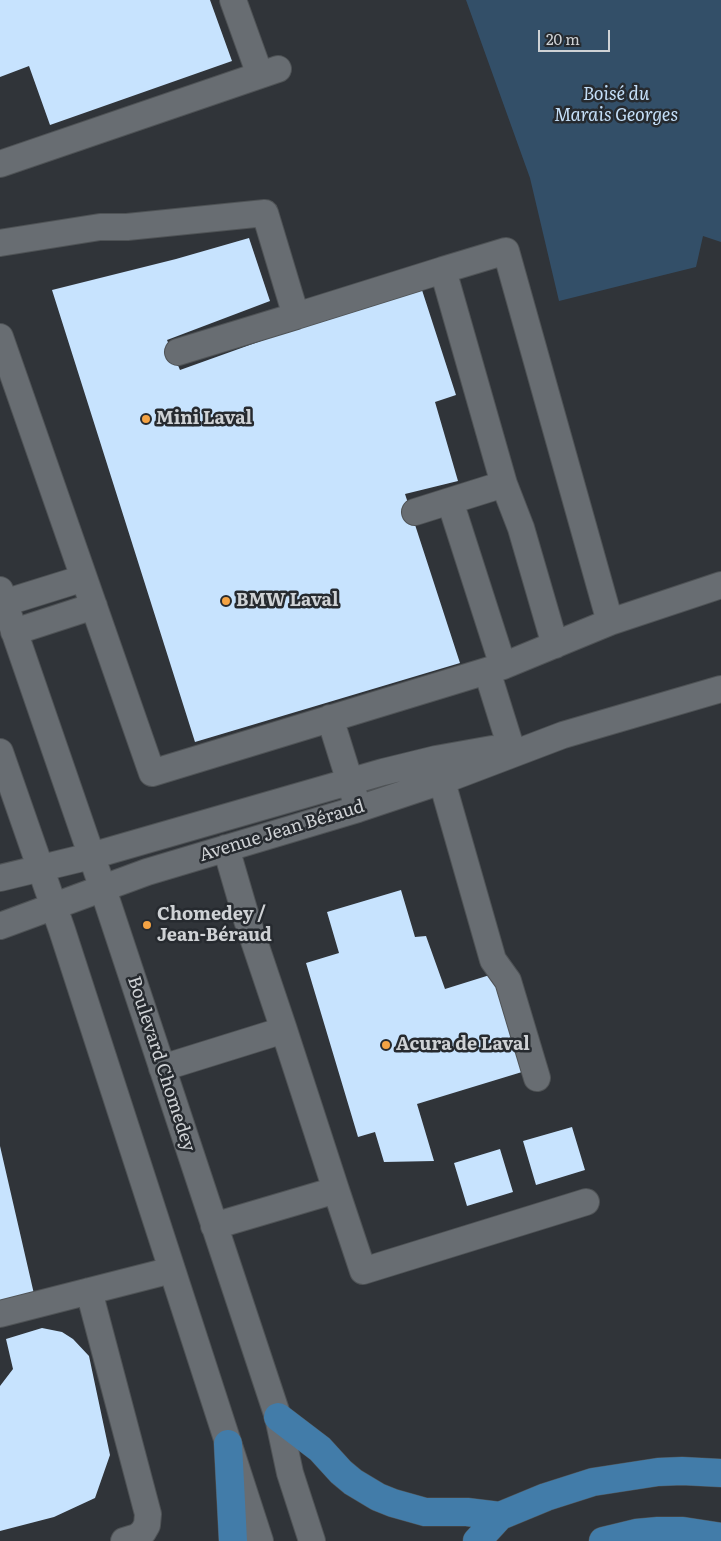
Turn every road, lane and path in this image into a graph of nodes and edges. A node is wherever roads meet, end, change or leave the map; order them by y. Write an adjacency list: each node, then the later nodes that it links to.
1 (228, 5): 2 (street)
2 (0, 164)
3 (0, 243): 5 (street)
4 (443, 270): 5 (street); 8 (street); 15 (street)
5 (296, 316): 7 (street)
6 (0, 337): 11 (street)
7 (178, 352)
8 (504, 484): 9 (street); 17 (street)
9 (450, 501): 10 (street); 18 (street)
10 (415, 512)
11 (84, 578): 13 (street); 14 (street)
12 (721, 585): 15 (street)
13 (2, 596): 16 (street, Boulevard Chomedey)
14 (94, 606): 16 (street); 20 (street)
15 (610, 622): 17 (street)
16 (14, 632): 27 (street, Boulevard Chomedey)
17 (555, 645): 18 (street)
18 (495, 668): 20 (street); 21 (street)
19 (721, 689): 21 (street, Avenue Jean Béraud)
20 (330, 718): 24 (street)
21 (512, 750): 23 (street, Avenue Jean Béraud)
22 (0, 752): 28 (street)
23 (439, 769): 24 (street, Avenue Jean Béraud); 25 (street, Avenue Jean Béraud); 35 (street)
24 (350, 782): 25 (street); 27 (street, Avenue Jean Béraud)
25 (358, 809): 26 (street, Avenue Jean Béraud)
26 (226, 848): 30 (street, Avenue Jean Béraud); 33 (street)
27 (91, 856): 28 (street, Avenue Jean Béraud); 30 (street, Boulevard Chomedey)
28 (40, 868): 29 (street, Avenue Jean Béraud); 31 (street)
29 (0, 878)
30 (103, 888): 31 (street, Avenue Jean Béraud); 34 (street, Boulevard Chomedey)
31 (54, 907): 32 (street, Avenue Jean Béraud); 39 (street)
32 (0, 926)
33 (284, 1030): 34 (street); 36 (street)
34 (162, 1068): 38 (street, Boulevard Chomedey)
35 (537, 1078)
36 (336, 1190): 37 (street); 38 (street)
37 (586, 1202)
38 (214, 1226): 42 (street, Boulevard Chomedey)
39 (172, 1270): 40 (street); 43 (street)
40 (89, 1291): 41 (street); 47 (street)
41 (0, 1314)
42 (278, 1417): 45 (main road); 50 (street, Boulevard Chomedey)
43 (228, 1444): 48 (main road); 49 (street)
44 (721, 1473): 45 (main road)
45 (500, 1516): 51 (main road)
46 (721, 1537): 52 (main road)
47 (126, 1541)
48 (233, 1541)
49 (260, 1541)
50 (312, 1541)
51 (478, 1541)
52 (602, 1541)

